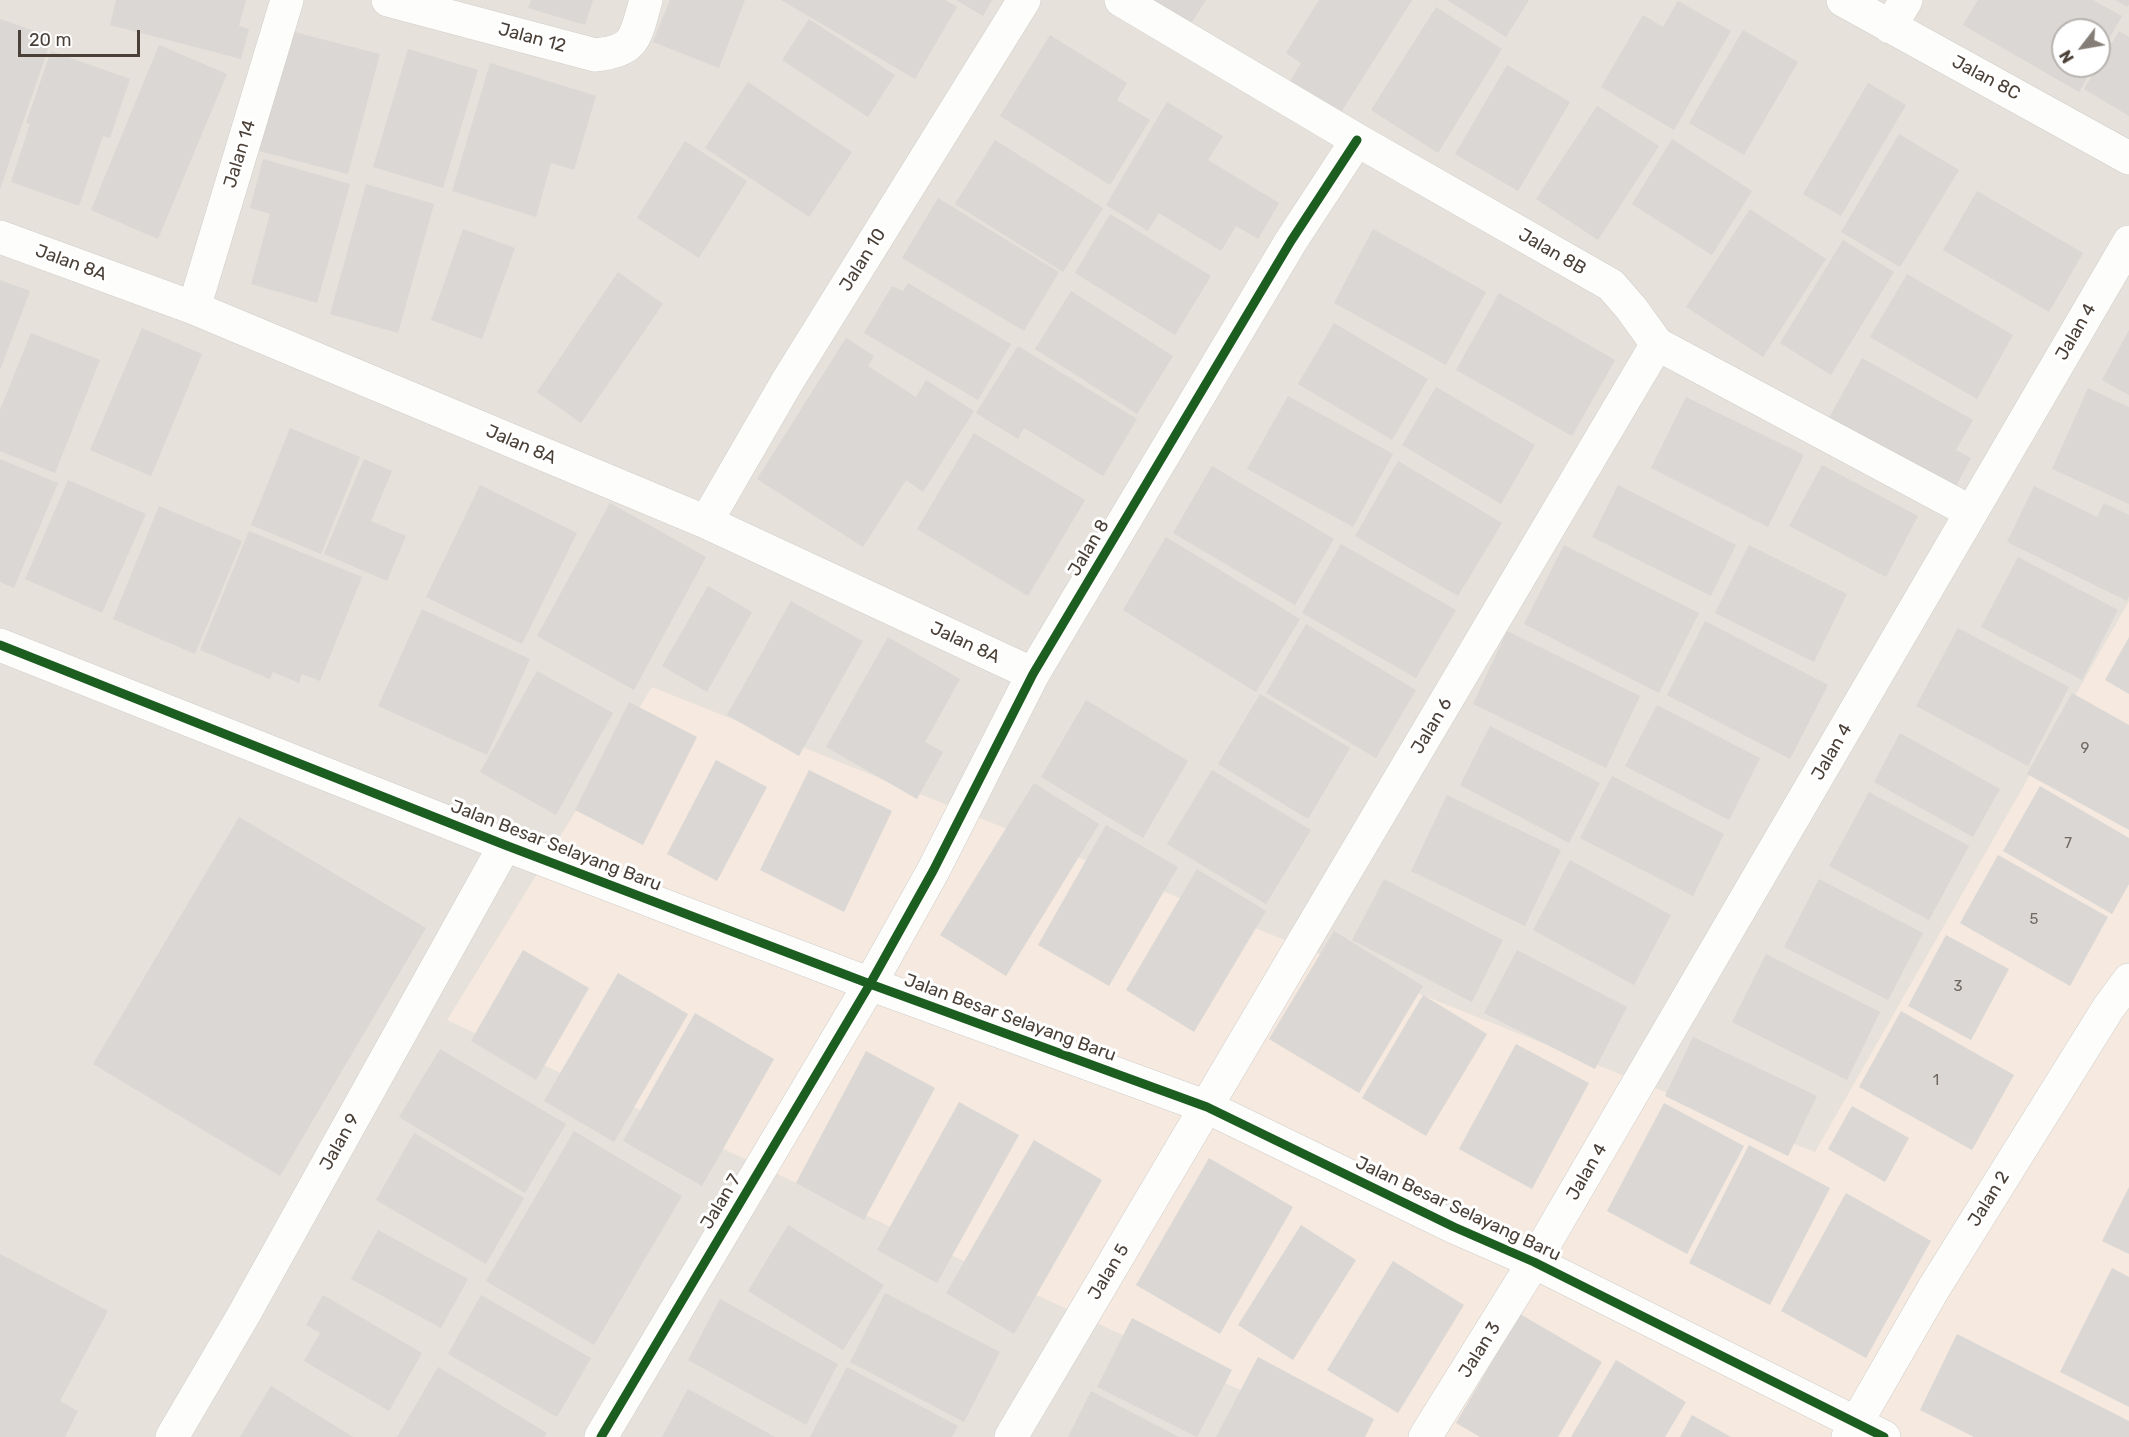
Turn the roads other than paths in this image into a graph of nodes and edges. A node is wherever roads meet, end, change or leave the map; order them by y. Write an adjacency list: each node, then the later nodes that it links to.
1 (287, 0): 12 (street, Jalan 14)
2 (388, 0): 3 (street, Jalan 12)
3 (646, 0)
4 (1024, 0): 15 (street, Jalan 10)
5 (1121, 0): 8 (street, Jalan 8B)
6 (1843, 0): 7 (street, Jalan 8C)
7 (1898, 13): 9 (street, Jalan 8C)
8 (1357, 140): 13 (street, Jalan 8B); 17 (street, Jalan 8)
9 (2129, 158)
10 (0, 237): 12 (street, Jalan 8A)
11 (2129, 242): 14 (street, Jalan 4)
12 (194, 308): 15 (street, Jalan 8A)
13 (1657, 344): 14 (street, Jalan 8B); 21 (street, Jalan 6)
14 (1971, 512): 22 (street, Jalan 4)
15 (706, 522): 17 (street, Jalan 8A)
16 (0, 645): 18 (street, Jalan Besar Selayang Baru)
17 (1033, 674): 20 (street, Jalan 8)
18 (505, 845): 20 (street, Jalan Besar Selayang Baru); 24 (street, Jalan 9)
19 (2129, 980): 23 (street, Jalan 2)
20 (870, 984): 21 (street, Jalan Besar Selayang Baru); 25 (street, Jalan 7)
21 (1207, 1107): 22 (street, Jalan Besar Selayang Baru); 26 (street, Jalan 5)
22 (1534, 1262): 23 (street, Jalan Besar Selayang Baru); 27 (street, Jalan 3)
23 (1852, 1430): 28 (street, Jalan Besar Selayang Baru)
24 (172, 1437)
25 (601, 1437)
26 (1011, 1437)
27 (1425, 1437)
28 (1884, 1437)

